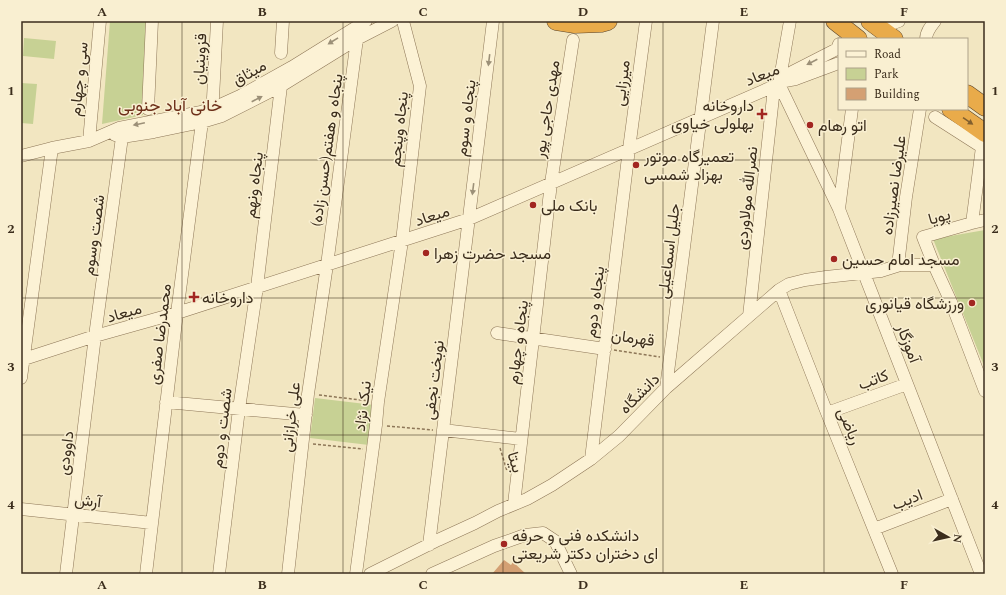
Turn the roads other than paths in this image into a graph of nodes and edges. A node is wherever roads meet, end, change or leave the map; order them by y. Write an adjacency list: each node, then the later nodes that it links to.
1 (100, 21): 41 (street, سی و چهارم)
2 (152, 21): 32 (street)
3 (217, 21): 30 (street, قزوینیان)
4 (283, 21): 25 (street)
5 (366, 21): 36 (street, میثاق, one-way to 36)
6 (392, 21): 22 (street, میثاق)
7 (403, 21): 51 (street, پنجاه وپنجم)
8 (493, 21): 48 (street, پنجاه و سوم, one-way to 48)
9 (556, 21): 10 (highway)
10 (608, 21)
11 (646, 21): 44 (street, میرزایی)
12 (713, 21): 38 (street, جلیل اسماعیلی)
13 (790, 21): 27 (street, نصرالله مولاوردی)
14 (834, 21): 18 (street); 19 (highway)
15 (899, 21): 17 (street)
16 (935, 21): 21 (street)
17 (875, 24): 20 (highway)
18 (840, 38)
19 (857, 38)
20 (893, 38)
21 (926, 38)
22 (357, 39): 28 (street, میثاق); 52 (street, (حسن زاده)پنجاه و هفتم)
23 (573, 40): 46 (street, مهدی حاجی پور)
24 (838, 46): 27 (street, one-way to 27)
25 (281, 53)
26 (838, 63): 27 (street, میعاد)
27 (782, 82): 38 (street, میعاد); 47 (street, آموزگار); 59 (street, نصرالله مولاوردی)
28 (281, 86): 36 (street, میثاق, one-way to 28); 56 (street, پنجاه ونهم)
29 (968, 95): 31 (highway)
30 (213, 98)
31 (985, 107)
32 (148, 109)
33 (852, 110): 47 (street)
34 (920, 110): 53 (street, علیرضا نصیرزاده)
35 (952, 110): 42 (highway, one-way to 42)
36 (201, 117): 39 (street, میثاق, one-way to 39); 40 (street, میثاق); 58 (street, محمدرضا صفری)
37 (935, 117): 42 (street)
38 (701, 118): 44 (street, میعاد); 67 (street, جلیل اسماعیلی)
39 (108, 132): 40 (street); 41 (street, میثاق)
40 (122, 137): 61 (street, شصت وسوم)
41 (89, 141): 43 (street, میثاق)
42 (984, 143): 50 (street)
43 (52, 148): 45 (street, میثاق); 64 (street)
44 (629, 149): 46 (street, میعاد); 63 (street, پنجاه و دوم)
45 (21, 156)
46 (551, 183): 48 (street, میعاد); 62 (street, پنجاه و چهارم)
47 (839, 208): 55 (street, آموزگار)
48 (469, 219): 51 (street, میعاد); 73 (street, نوبخت نجفی)
49 (985, 220): 50 (street, پویا)
50 (972, 223): 54 (street, پویا)
51 (402, 241): 52 (street, میعاد); 87 (street, نیک نژاد)
52 (327, 265): 56 (street, میعاد); 72 (street, علی خرازانی)
53 (900, 265): 54 (street, دانشگاه); 55 (street, دانشگاه)
54 (934, 265): 68 (street, پویا)
55 (864, 273): 57 (street, دانشگاه); 66 (street, آموزگار)
56 (257, 287): 58 (street, میعاد); 70 (street, شصت و دوم)
57 (779, 290): 59 (street, دانشگاه); 71 (street, ریاضی)
58 (177, 313): 61 (street, میعاد); 69 (street, محمدرضا صفری)
59 (749, 316): 67 (street, دانشگاه)
60 (497, 333): 62 (street, قهرمان)
61 (95, 336): 64 (street, میعاد); 79 (street, داوودی)
62 (533, 338): 63 (street, قهرمان); 74 (street, پنجاه و چهارم)
63 (605, 349): 75 (street, پنجاه و دوم)
64 (22, 359): 65 (street)
65 (21, 378)
66 (907, 384): 71 (street, کاتب); 76 (street, آموزگار)
67 (666, 388): 75 (street, دانشگاه)
68 (985, 391)
69 (166, 402): 70 (street); 80 (street, محمدرضا صفری)
70 (239, 409): 72 (street); 85 (street, شصت و دوم)
71 (827, 413): 81 (street, ریاضی)
72 (306, 415): 86 (street, علی خرازانی)
73 (443, 430): 74 (street); 82 (street, نوبخت نجفی)
74 (521, 439): 77 (street, پنجاه و چهارم)
75 (591, 459): 77 (street, دانشگاه)
76 (952, 499): 81 (street, ادیب); 92 (street, آموزگار)
77 (514, 504): 82 (street, دانشگاه)
78 (21, 509): 79 (street, آرش)
79 (73, 515): 80 (street, آرش); 83 (street, داوودی)
80 (152, 523): 84 (street, محمدرضا صفری)
81 (874, 529): 91 (street, ریاضی)
82 (429, 545): 88 (street, دانشگاه)
83 (66, 574)
84 (146, 574)
85 (219, 574)
86 (288, 574)
87 (356, 574)
88 (370, 574)
89 (432, 574): 90 (street)
90 (571, 574)
91 (892, 574)
92 (981, 574)

